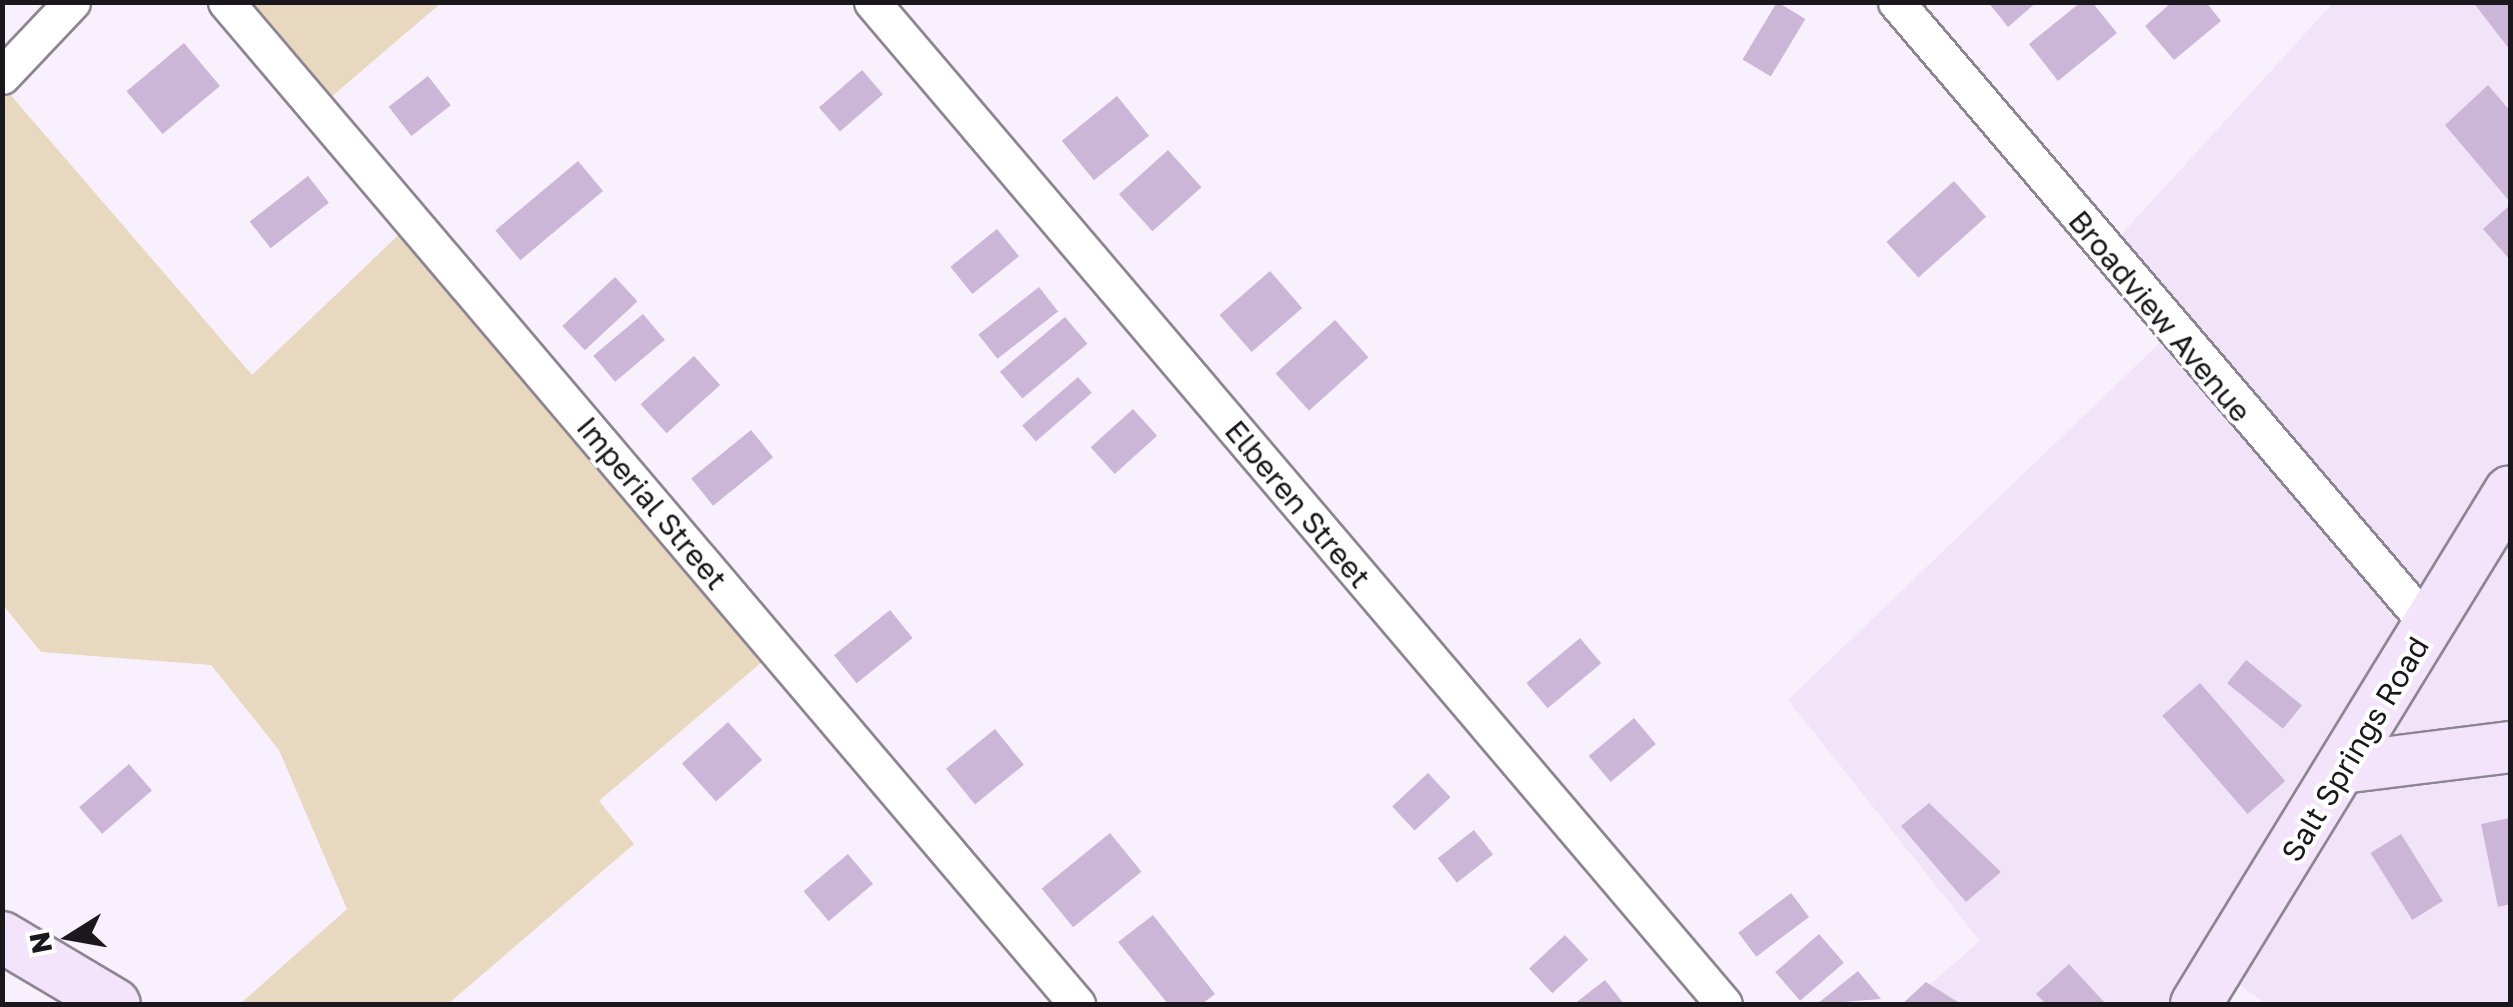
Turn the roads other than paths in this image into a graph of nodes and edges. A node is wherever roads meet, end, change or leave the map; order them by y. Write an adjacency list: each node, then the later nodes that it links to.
1 (72, 2): 5 (street)
2 (226, 2): 12 (street, Imperial Street)
3 (872, 2): 13 (street, Elberen Street)
4 (1896, 2): 7 (street, Broadview Avenue)
5 (2, 76)
6 (2510, 490): 7 (street, Salt Springs Road)
7 (2429, 626): 9 (street, Salt Springs Road)
8 (2510, 747): 9 (street)
9 (2350, 767): 14 (street, Salt Springs Road)
10 (2, 937): 11 (street)
11 (115, 1004)
12 (1077, 1004)
13 (1724, 1004)
14 (2196, 1004)

